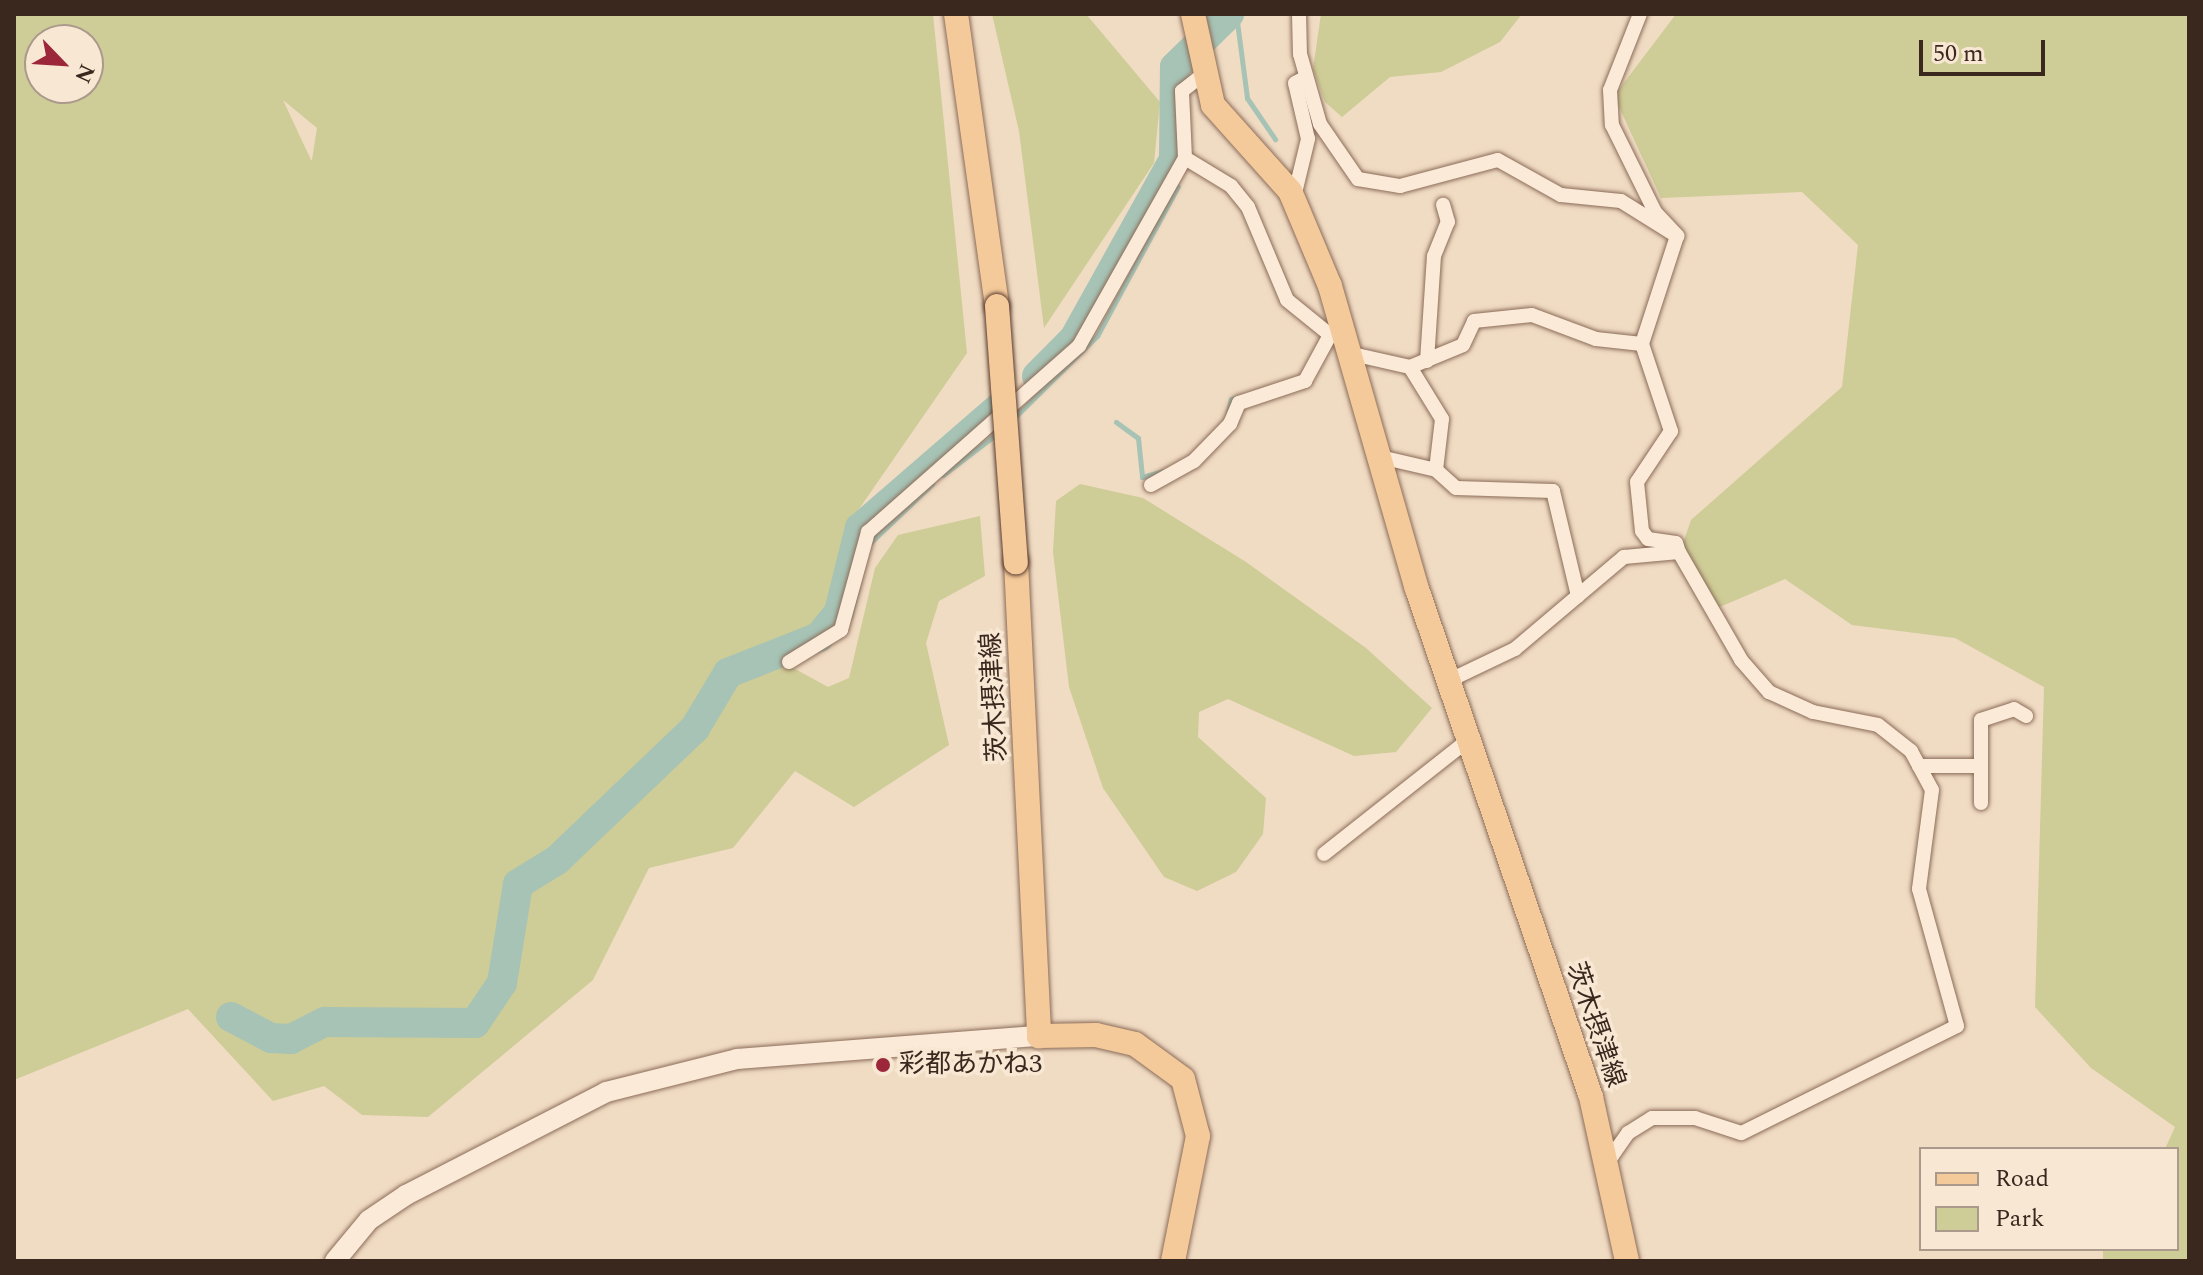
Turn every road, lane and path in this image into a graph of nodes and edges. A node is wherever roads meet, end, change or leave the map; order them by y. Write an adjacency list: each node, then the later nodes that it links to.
1 (956, 14): 27 (main road, 茨木摂津線, bridge)
2 (1299, 14): 5 (street)
3 (1640, 14): 9 (street)
4 (1197, 46): 6 (street); 7 (main road, 茨木摂津線)
5 (1305, 78): 7 (street); 9 (street)
6 (1185, 158): 10 (street); 19 (street)
7 (1294, 197): 10 (main road, 茨木摂津線)
8 (1443, 205): 12 (street)
9 (1677, 236): 11 (street)
10 (1333, 335): 13 (street); 14 (main road, 茨木摂津線); 16 (street)
11 (1642, 344): 12 (street); 17 (street)
12 (1427, 361): 13 (street)
13 (1410, 367): 15 (street)
14 (1376, 456): 15 (street); 20 (main road, 茨木摂津線)
15 (1436, 470): 18 (street)
16 (1151, 485)
17 (1679, 552): 18 (street); 23 (street)
18 (1578, 596): 20 (street)
19 (789, 662)
20 (1450, 680): 22 (main road, 茨木摂津線)
21 (2026, 716): 24 (street)
22 (1467, 741): 26 (street); 28 (main road, 茨木摂津線)
23 (1919, 766): 24 (street); 28 (street)
24 (1977, 766): 25 (street)
25 (1981, 803)
26 (1324, 854)
27 (1039, 1036): 29 (street); 30 (main road)
28 (1607, 1163): 31 (main road, 茨木摂津線)
29 (335, 1261)
30 (1173, 1261)
31 (1627, 1261)

